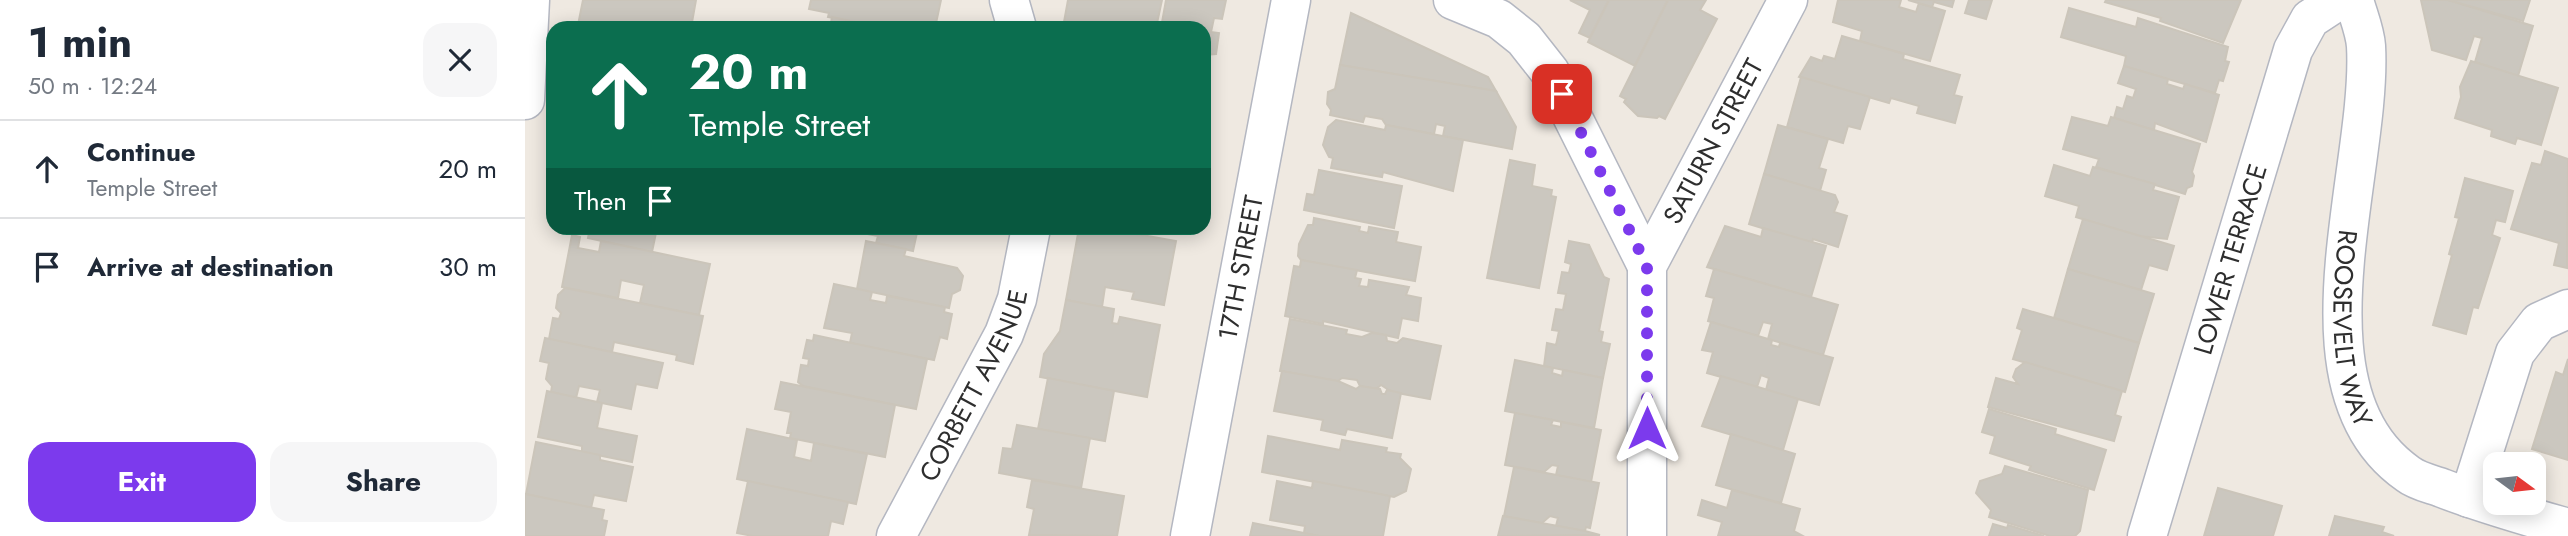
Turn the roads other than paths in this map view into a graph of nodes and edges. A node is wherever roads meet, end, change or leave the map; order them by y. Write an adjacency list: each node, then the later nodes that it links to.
1 (530, 0): 9 (street)
2 (1009, 0): 8 (street)
3 (1291, 0): 16 (street, 17TH STREET)
4 (1453, 0): 11 (street)
5 (1788, 0): 11 (street, SATURN STREET)
6 (2339, 0): 18 (street, LOWER TERRACE)
7 (2354, 0): 13 (street, ROOSEVELT WAY)
8 (1015, 21)
9 (525, 100)
10 (1030, 235): 15 (street, CORBETT AVENUE)
11 (1647, 266): 17 (street, SATURN STREET)
12 (2568, 309): 13 (street)
13 (2469, 498): 14 (street, ROOSEVELT WAY)
14 (2568, 528)
15 (896, 536)
16 (1190, 536)
17 (1647, 536)
18 (2147, 536)

